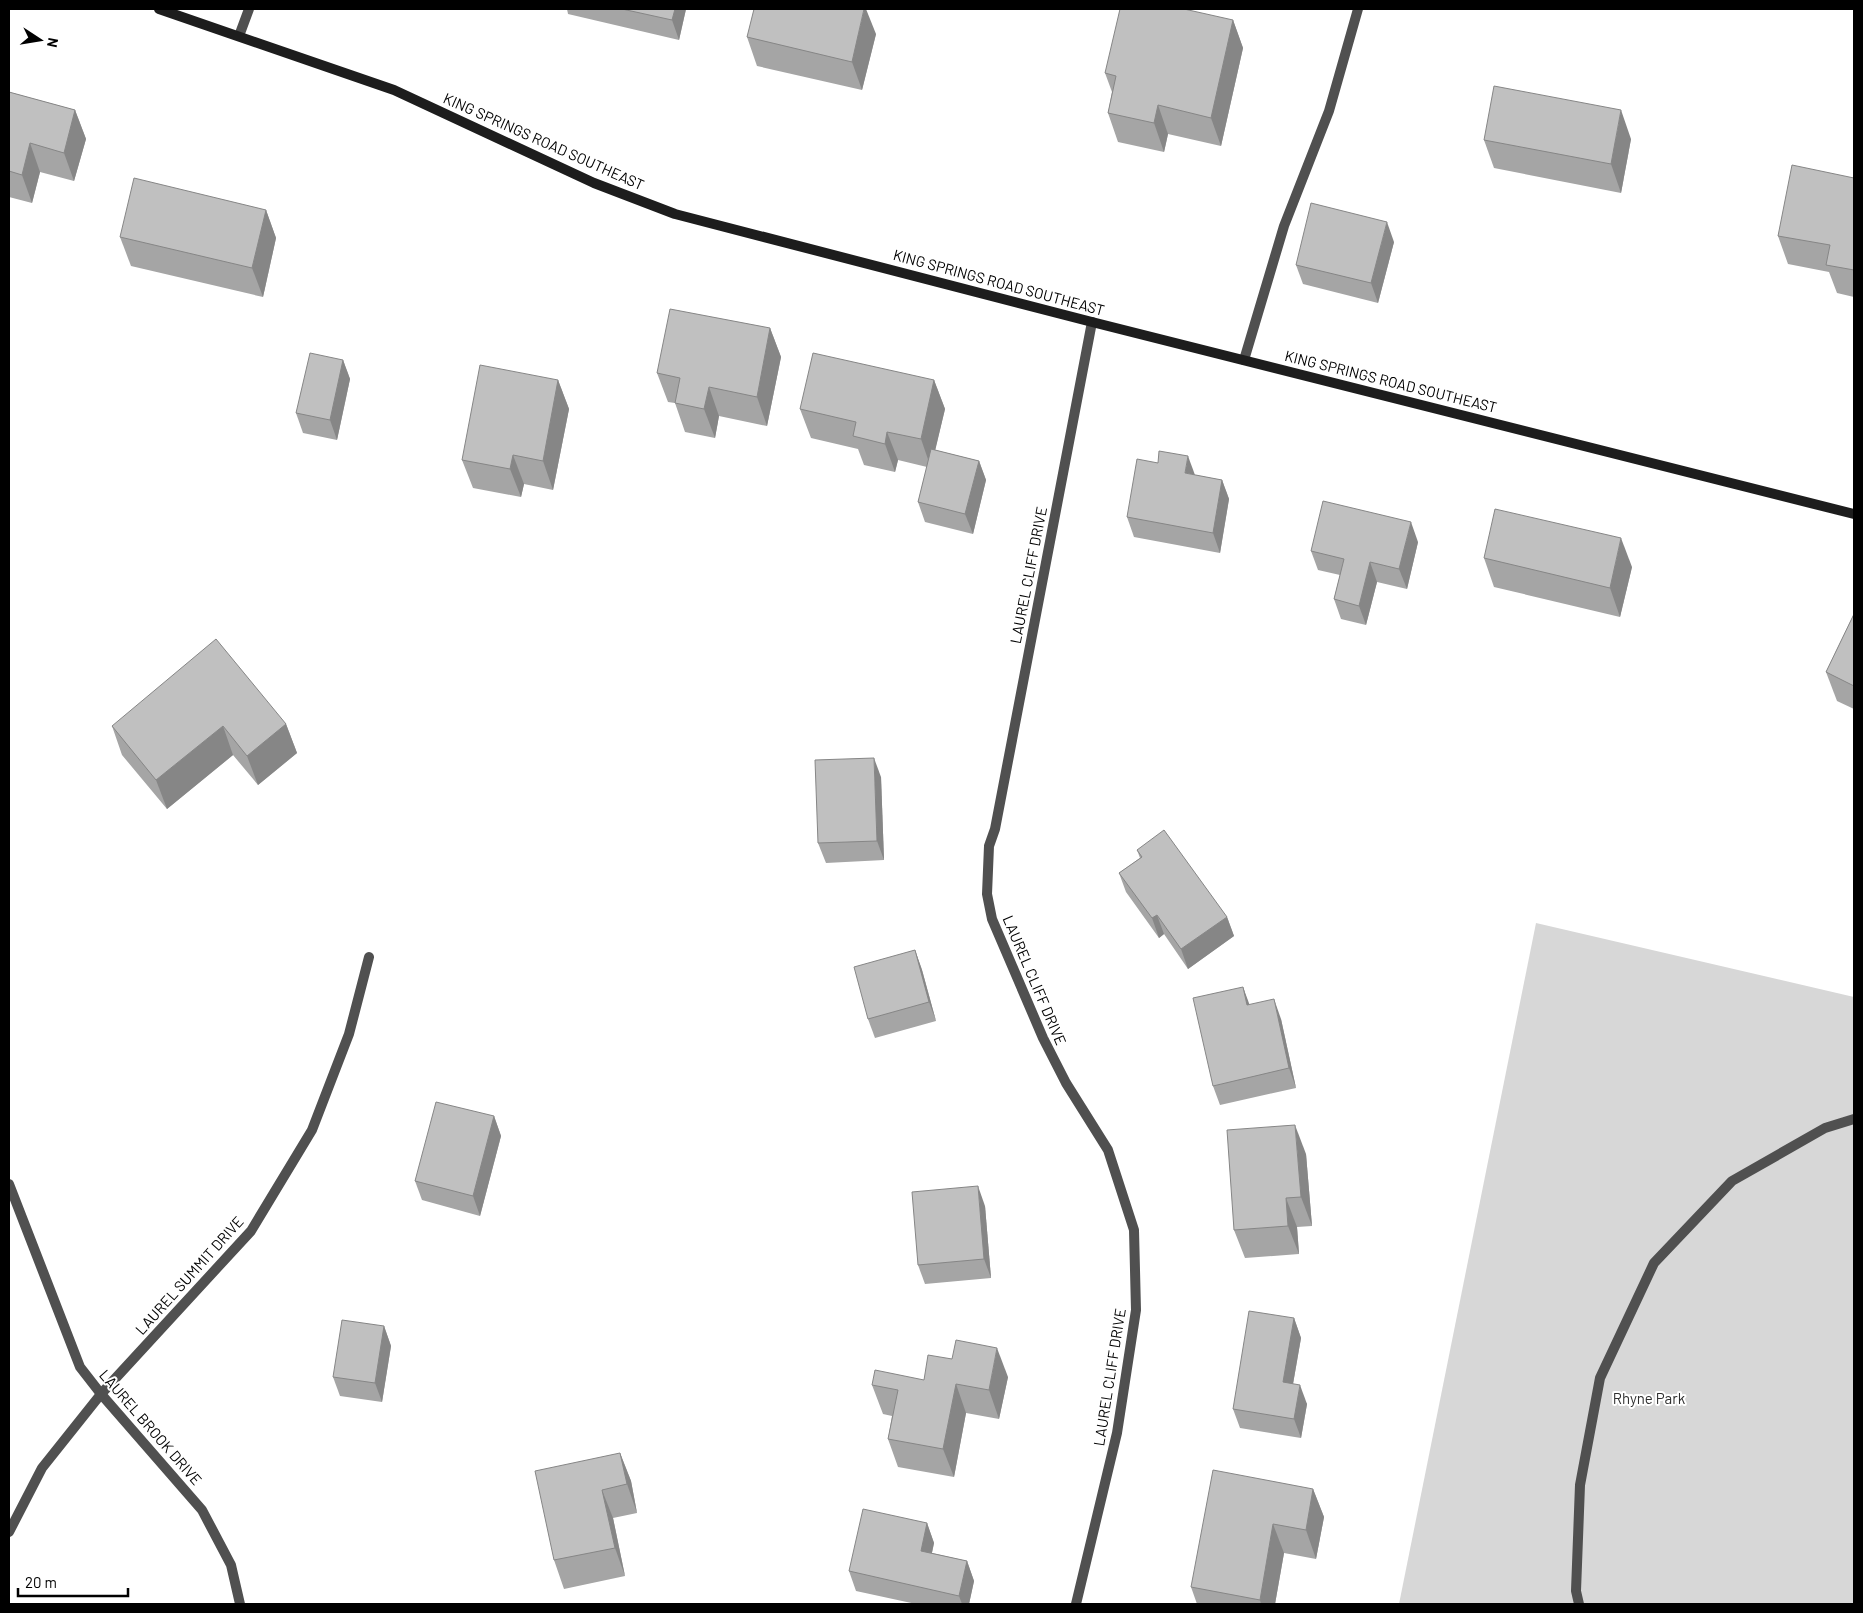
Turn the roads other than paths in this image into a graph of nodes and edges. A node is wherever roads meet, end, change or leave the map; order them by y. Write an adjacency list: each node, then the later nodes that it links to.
1 (160, 9): 4 (street, KING SPRINGS ROAD SOUTHEAST)
2 (249, 9): 4 (street)
3 (1358, 9): 6 (street)
4 (239, 36): 5 (street, KING SPRINGS ROAD SOUTHEAST)
5 (1092, 322): 6 (street, KING SPRINGS ROAD SOUTHEAST); 14 (street, LAUREL CLIFF DRIVE)
6 (1244, 360): 7 (street, KING SPRINGS ROAD SOUTHEAST)
7 (1854, 514)
8 (369, 957): 11 (street, LAUREL SUMMIT DRIVE)
9 (1854, 1119): 15 (street)
10 (9, 1184): 11 (street, LAUREL BROOK DRIVE)
11 (101, 1394): 12 (street, LAUREL SUMMIT DRIVE); 13 (street, LAUREL BROOK DRIVE)
12 (9, 1532)
13 (240, 1604)
14 (1076, 1604)
15 (1579, 1604)

